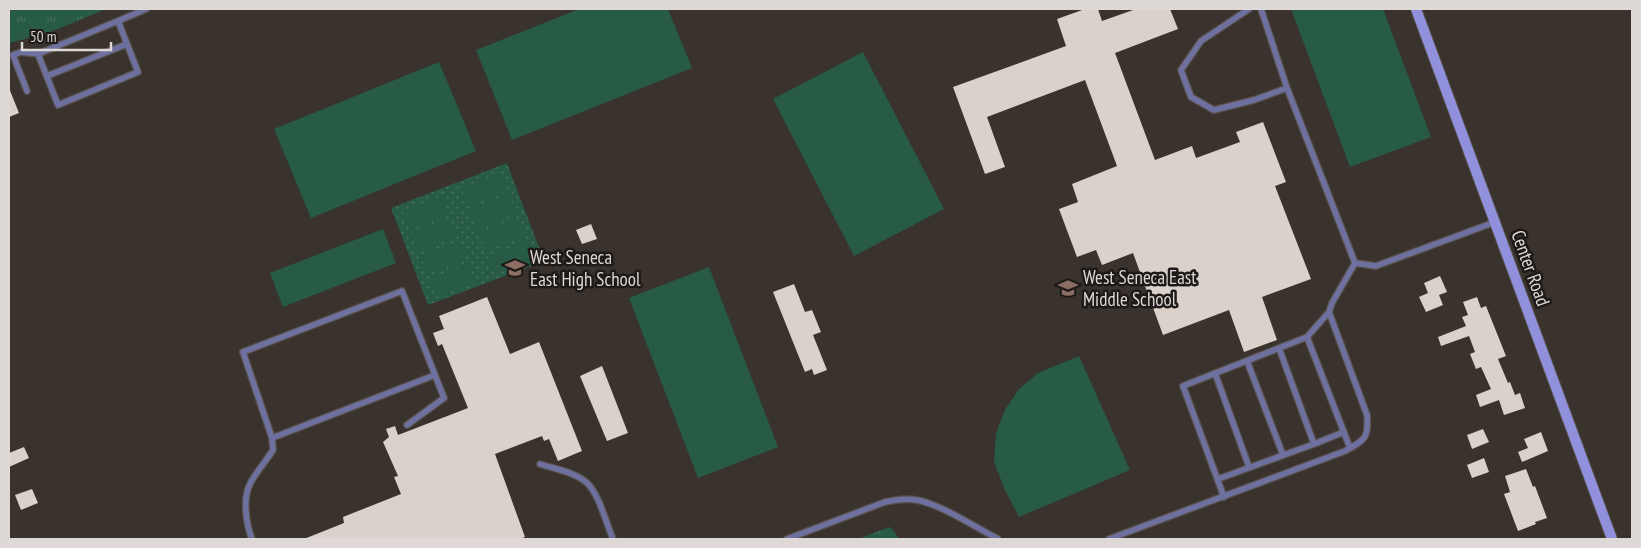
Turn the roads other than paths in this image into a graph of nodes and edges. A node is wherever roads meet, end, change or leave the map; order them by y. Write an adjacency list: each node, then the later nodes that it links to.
1 (146, 9): 5 (lane)
2 (1249, 9): 10 (lane)
3 (1261, 9): 10 (lane)
4 (1416, 9): 12 (main road, Center Road)
5 (118, 21): 6 (lane); 7 (lane)
6 (127, 44): 9 (lane); 9 (lane)
7 (38, 54): 8 (lane); 9 (lane)
8 (11, 56): 11 (lane)
9 (47, 76)
10 (1287, 88): 13 (lane)
11 (27, 90)
12 (1495, 222): 13 (lane); 35 (main road, Center Road)
13 (1355, 263): 14 (lane)
14 (1329, 312): 15 (lane); 24 (lane)
15 (1307, 337): 16 (lane); 21 (lane)
16 (1279, 348): 17 (lane); 23 (lane)
17 (1247, 361): 18 (lane); 25 (lane)
18 (1215, 373): 27 (lane); 28 (lane)
19 (435, 375): 20 (lane); 22 (lane); 22 (lane)
20 (407, 425)
21 (1344, 432): 23 (lane); 24 (lane)
22 (272, 438): 30 (lane)
23 (1314, 444): 25 (lane)
24 (1350, 448): 29 (lane)
25 (1283, 455): 27 (lane)
26 (540, 464): 31 (lane)
27 (1249, 467): 28 (lane)
28 (1218, 479): 29 (lane)
29 (1224, 497): 34 (lane)
30 (252, 539)
31 (613, 539)
32 (787, 539): 33 (lane)
33 (998, 539)
34 (1109, 539)
35 (1612, 539)

